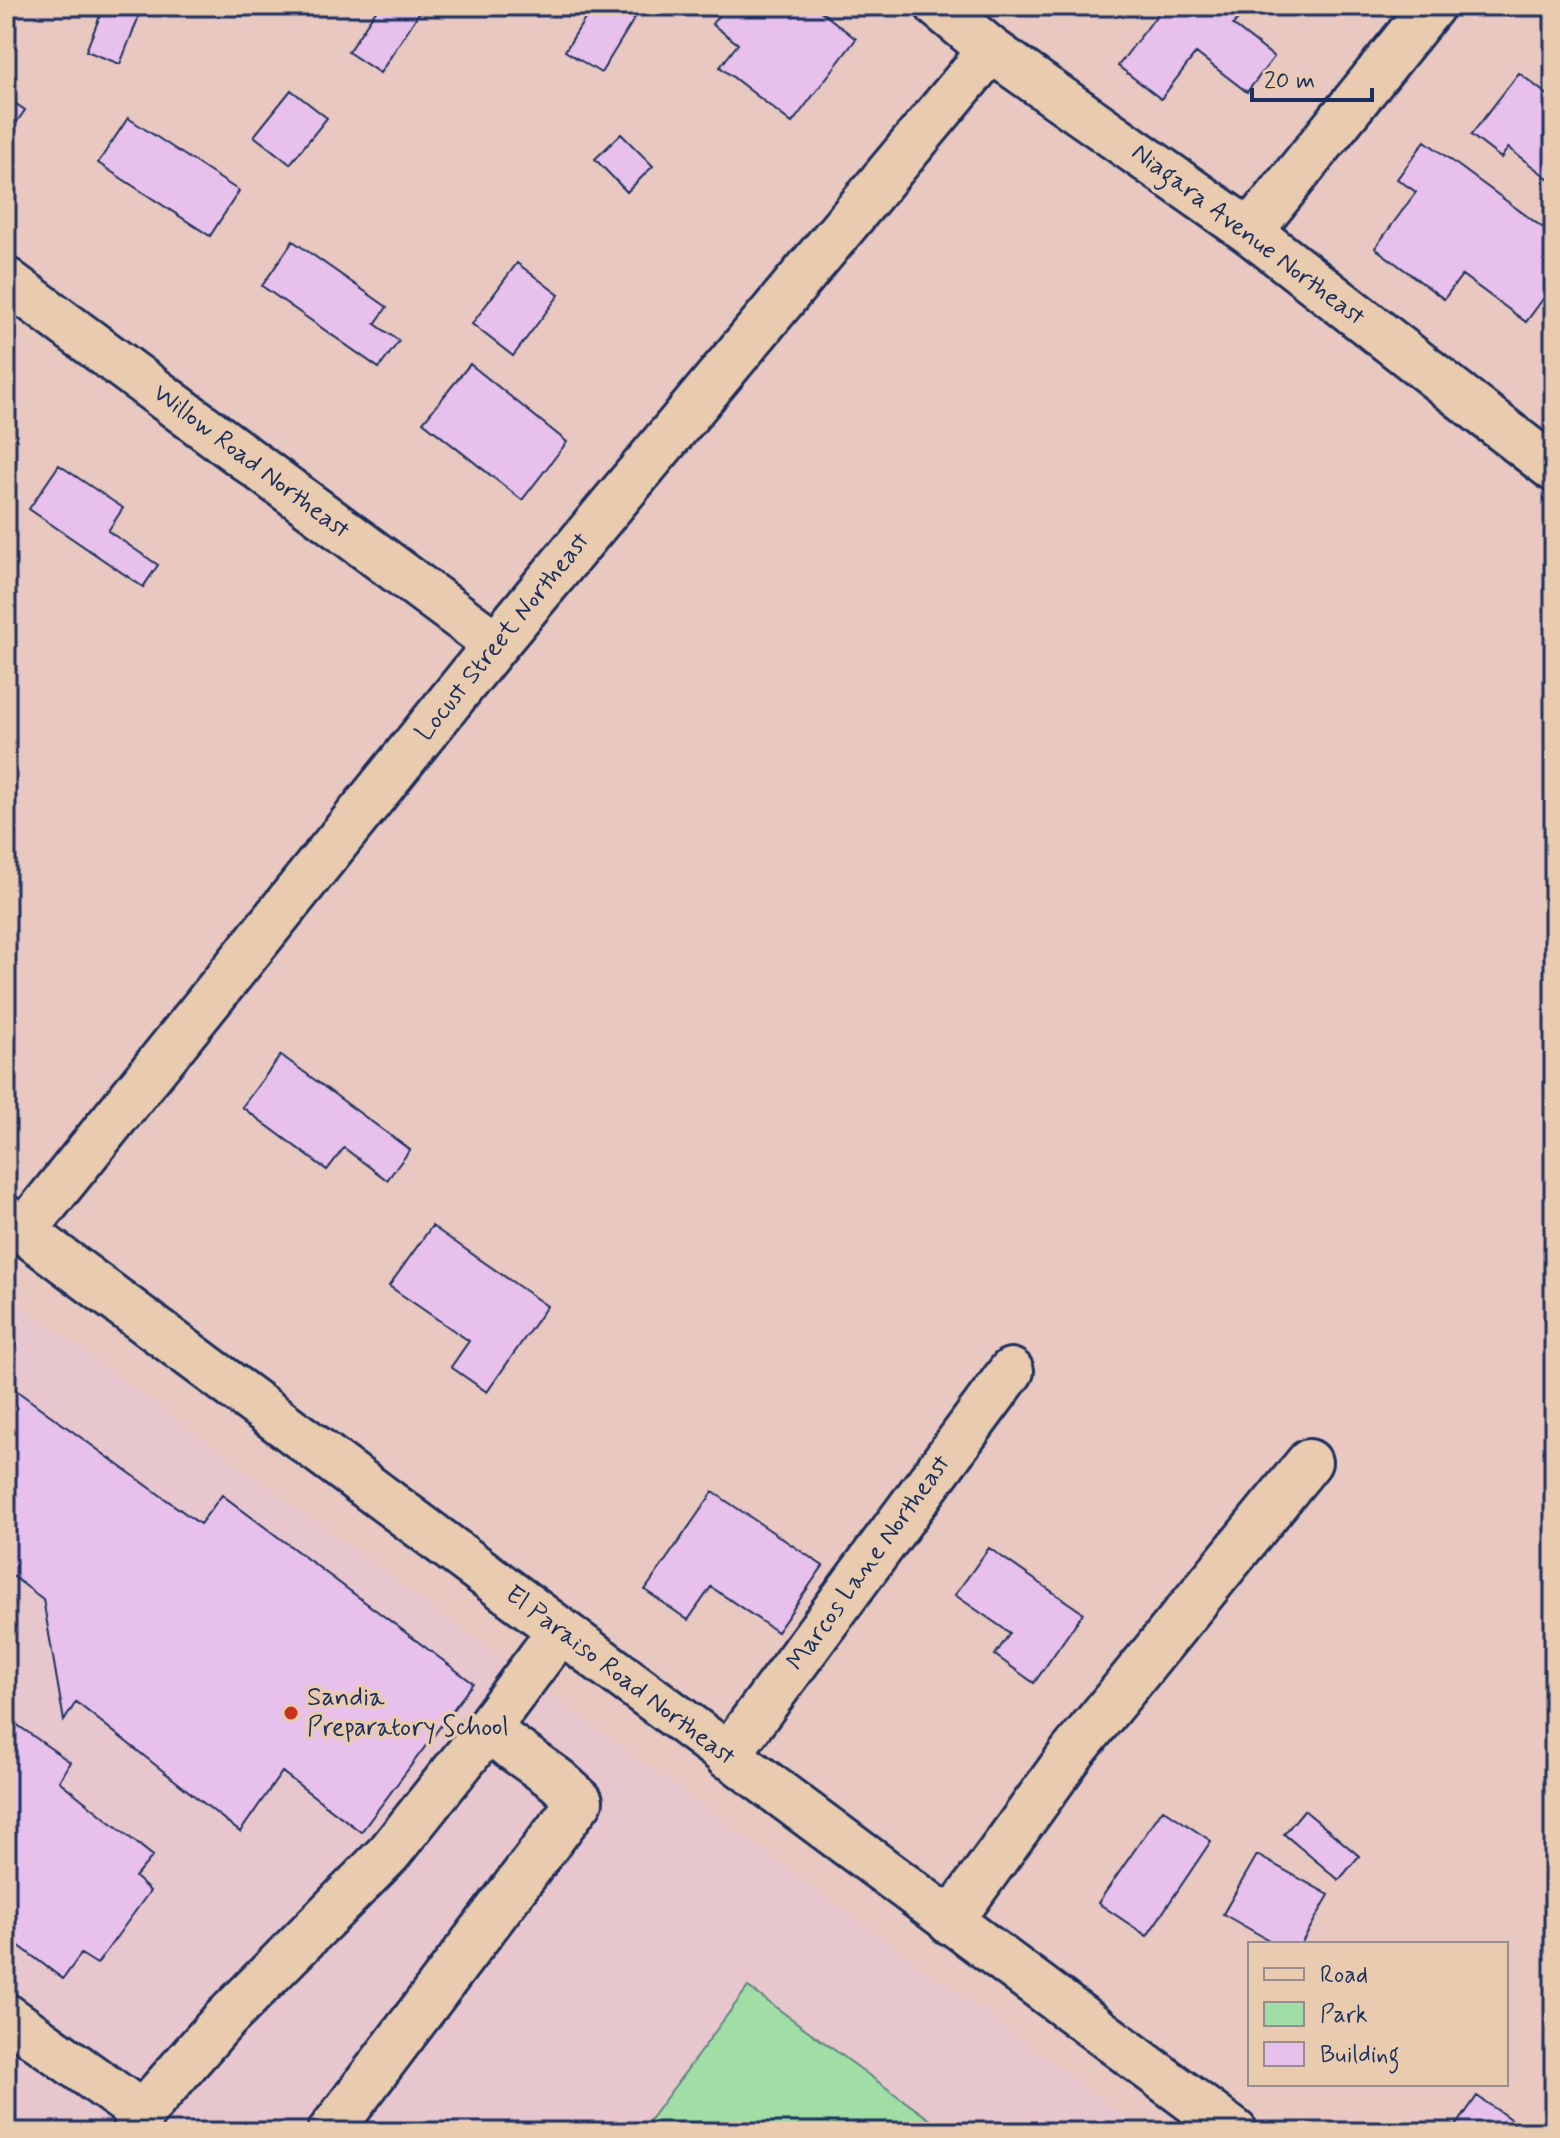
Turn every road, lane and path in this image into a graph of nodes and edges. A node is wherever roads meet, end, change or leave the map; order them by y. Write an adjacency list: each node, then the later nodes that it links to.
1 (938, 6): 3 (street, Niagara Avenue Northeast)
2 (1432, 6): 4 (street)
3 (991, 50): 4 (street, Niagara Avenue Northeast); 7 (street, Locust Street Northeast)
4 (1250, 232): 6 (street, Niagara Avenue Northeast)
5 (6, 280): 7 (street, Willow Road Northeast)
6 (1554, 469)
7 (496, 644): 8 (street, Locust Street Northeast)
8 (15, 1224): 11 (street, El Paraiso Road Northeast)
9 (1011, 1371): 13 (street, Marcos Lane Northeast)
10 (1309, 1462): 14 (street)
11 (560, 1631): 12 (street); 13 (street, El Paraiso Road Northeast)
12 (486, 1729): 16 (street); 17 (street)
13 (727, 1756): 14 (street, El Paraiso Road Northeast)
14 (950, 1922): 18 (street, El Paraiso Road Northeast)
15 (6, 2016): 16 (street)
16 (139, 2122)
17 (330, 2132)
18 (1235, 2132)

